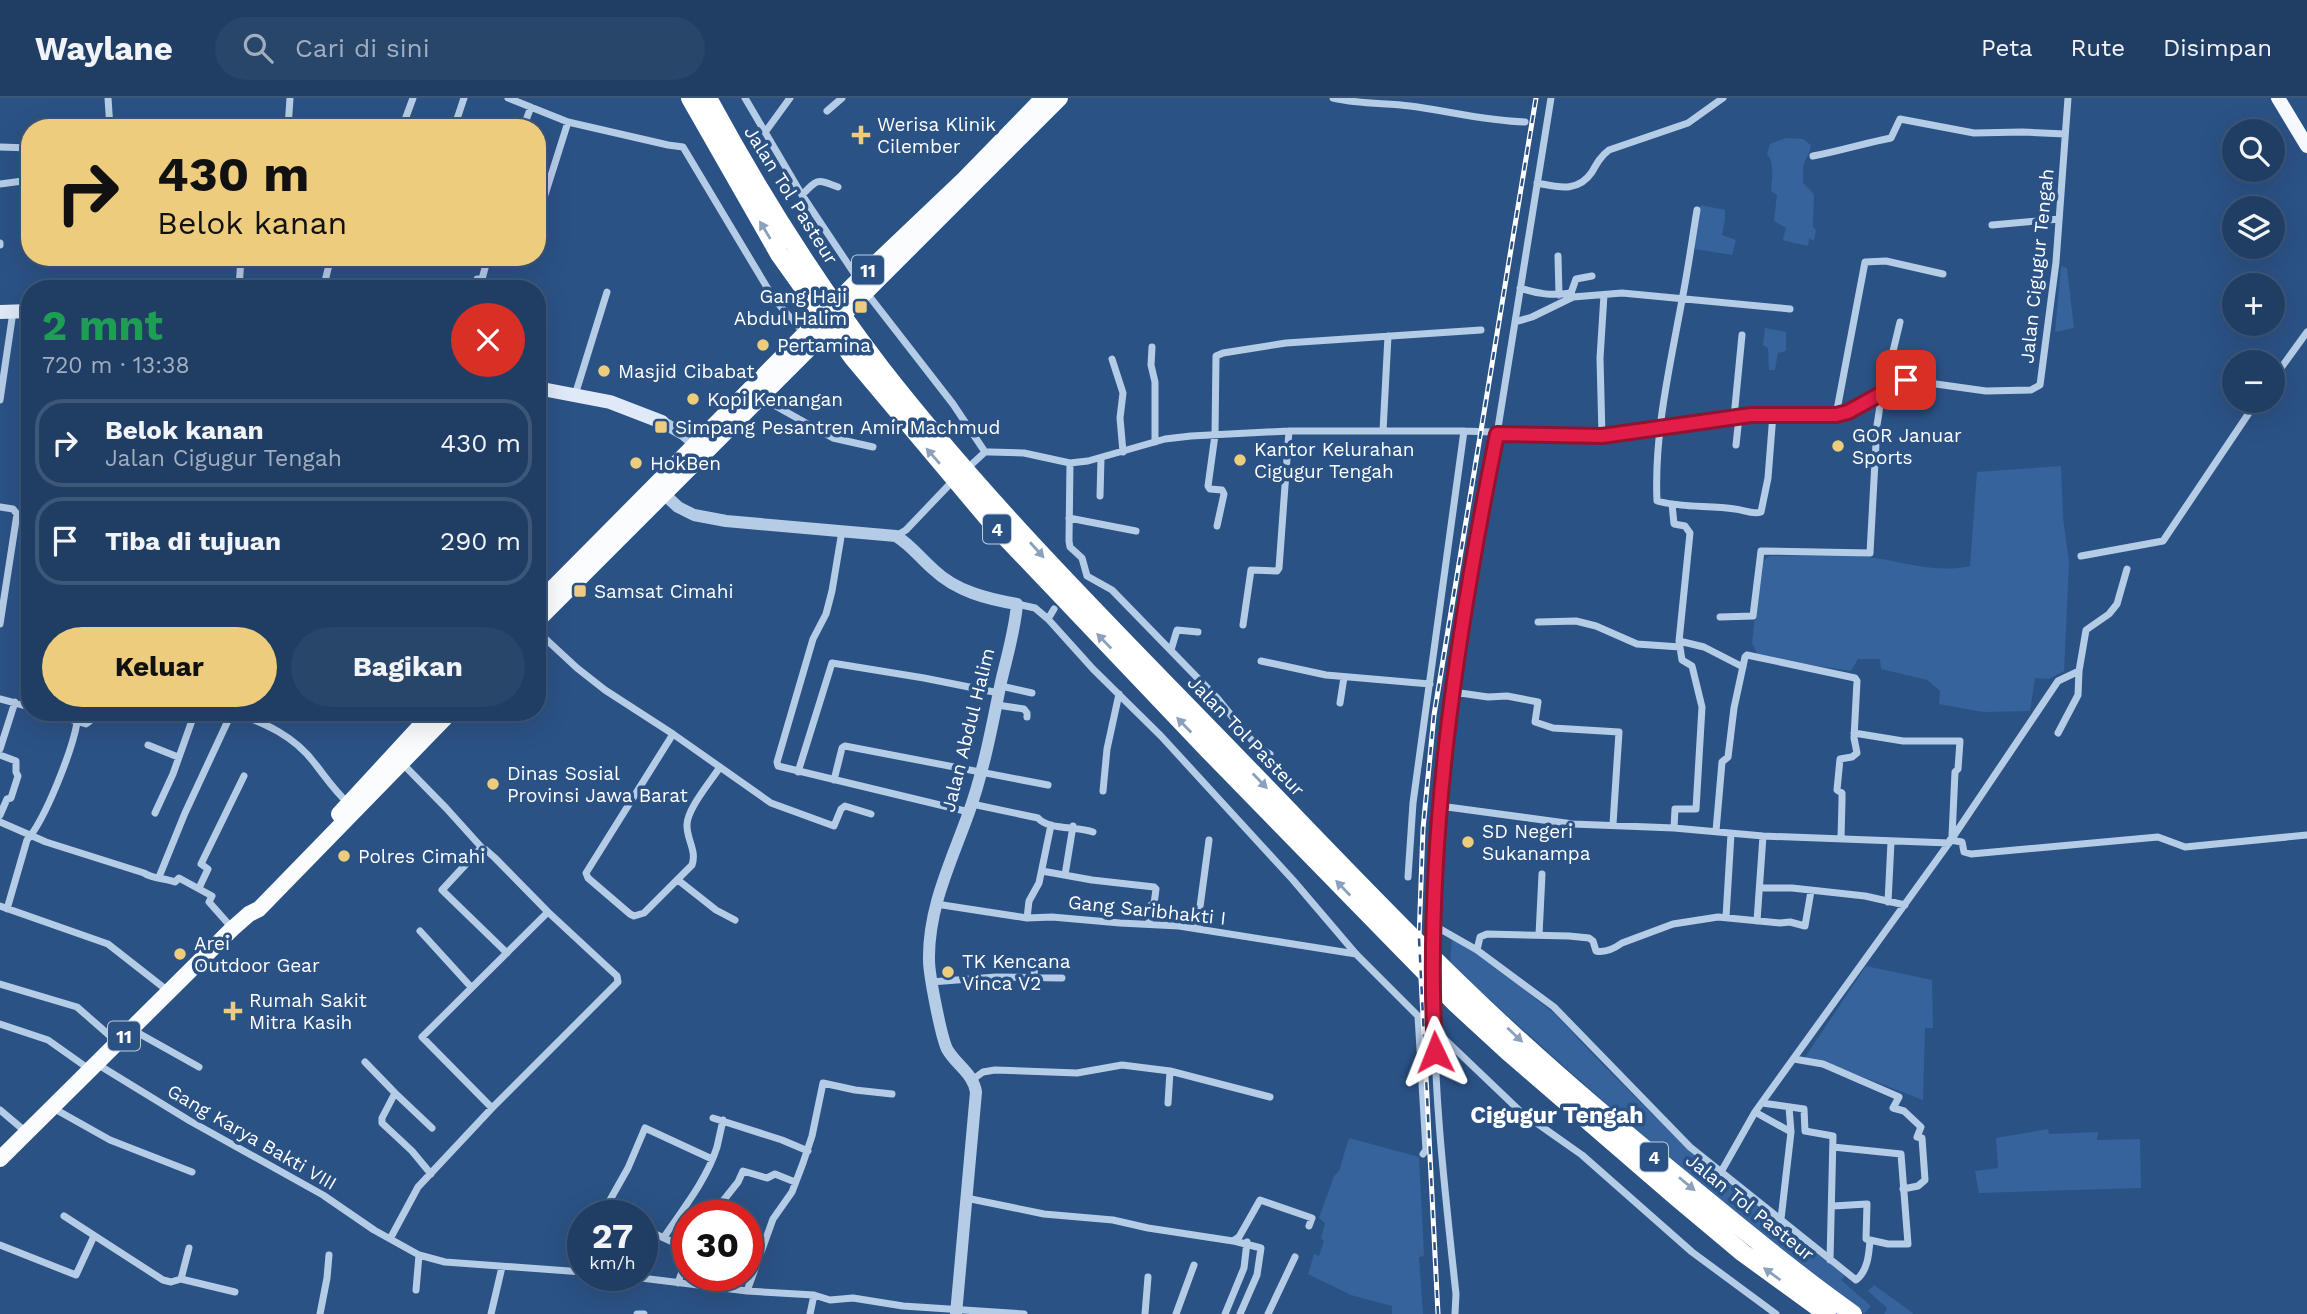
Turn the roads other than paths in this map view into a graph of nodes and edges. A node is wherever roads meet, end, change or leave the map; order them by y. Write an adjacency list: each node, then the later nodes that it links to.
1 (108, 98): 20 (street)
2 (290, 98): 21 (street)
3 (413, 98): 22 (street)
4 (464, 98): 23 (street)
5 (509, 98): 18 (street)
6 (690, 98): 47 (highway, Jalan Tol Pasteur / 4, one-way to 6)
7 (708, 98): 47 (highway, Jalan Tol Pasteur / 4)
8 (746, 98): 27 (street)
9 (790, 98): 27 (street)
10 (842, 98): 19 (street)
11 (1043, 98): 48 (highway, 11)
12 (1060, 98): 48 (highway, 11)
13 (1334, 98): 26 (street)
14 (1552, 98): 34 (street)
15 (1723, 98): 34 (street)
16 (2068, 98): 28 (street, Jalan Cigugur Tengah)
17 (2278, 98): 29 (main road)
18 (531, 107): 24 (street); 25 (street)
19 (827, 111)
20 (109, 119)
21 (289, 119)
22 (405, 119)
23 (457, 119)
24 (526, 119)
25 (568, 122): 37 (street); 60 (street)
26 (1525, 122)
27 (766, 131): 38 (street)
28 (2065, 134): 32 (street); 40 (street, Jalan Cigugur Tengah)
29 (2307, 146)
30 (0, 148): 31 (street)
31 (21, 148)
32 (1813, 156)
33 (21, 181): 35 (street)
34 (1537, 183): 49 (street)
35 (0, 184)
36 (838, 187): 38 (street)
37 (546, 192)
38 (802, 195): 48 (street)
39 (1697, 210): 53 (street)
40 (2059, 219): 41 (street); 66 (street, Jalan Cigugur Tengah)
41 (1992, 225)
42 (1558, 256): 51 (street)
43 (486, 266): 46 (street)
44 (1942, 274): 74 (street)
45 (1592, 276): 51 (street)
46 (477, 280)
47 (808, 280): 214 (highway, Jalan Tol Pasteur / 4)
48 (862, 286): 60 (highway, 11); 70 (highway, 11); 88 (street)
49 (1520, 288): 51 (street); 56 (street)
50 (607, 292): 69 (street)
51 (1559, 295)
52 (1604, 295): 53 (street); 56 (street); 83 (street)
53 (1683, 298): 54 (street); 77 (street)
54 (1790, 309)
55 (7, 312): 71 (street)
56 (1515, 322): 81 (street)
57 (1900, 322): 66 (street)
58 (1481, 330): 62 (street)
59 (2307, 332): 65 (street)
60 (805, 334): 85 (highway, 11)
61 (1742, 335): 75 (street)
62 (1388, 336): 79 (street); 82 (street)
63 (1152, 347): 84 (street)
64 (1112, 359): 89 (street)
65 (2285, 362)
66 (1912, 380): 68 (street)
67 (546, 390): 69 (main road)
68 (1885, 392): 74 (street); 110 (street)
69 (576, 395): 76 (main road)
70 (767, 399): 87 (street); 94 (highway, 11)
71 (0, 400)
72 (2250, 413): 103 (street)
73 (1773, 414): 74 (street); 75 (street); 96 (street)
74 (1836, 415)
75 (1737, 417): 77 (street); 86 (street)
76 (662, 422): 85 (street)
77 (1660, 428): 83 (street); 96 (street)
78 (1289, 431): 79 (street); 82 (street); 114 (street)
79 (1383, 431): 80 (street)
80 (1464, 431): 81 (street); 123 (street)
81 (1497, 434): 83 (street); 124 (street)
82 (1215, 435): 84 (street); 99 (street)
83 (1602, 436)
84 (1155, 442): 89 (street)
85 (696, 445): 105 (highway, 11)
86 (1736, 445)
87 (873, 447)
88 (985, 452): 91 (street); 92 (street)
89 (1122, 452): 90 (street)
90 (1101, 458): 91 (street); 95 (street)
91 (1070, 463): 98 (street)
92 (972, 464)
93 (948, 486): 102 (street)
94 (664, 494): 100 (street); 109 (highway, 11)
95 (1100, 496)
96 (1672, 504): 117 (street)
97 (0, 506): 106 (street)
98 (1069, 518): 101 (street); 118 (street)
99 (1217, 526)
100 (842, 531): 102 (street); 152 (street)
101 (1136, 531)
102 (897, 536): 107 (street)
103 (2081, 556)
104 (2127, 569): 121 (street)
105 (546, 595)
106 (2, 601): 113 (street)
107 (1017, 604): 111 (street); 127 (street, Jalan Abdul Halim)
108 (1054, 609): 111 (street)
109 (546, 612)
110 (1720, 617)
111 (1048, 619): 126 (street)
112 (1538, 622): 117 (street)
113 (0, 624)
114 (1243, 625)
115 (1198, 632): 118 (street)
116 (546, 639): 143 (street)
117 (1680, 644): 120 (street); 167 (street)
118 (1171, 650): 146 (street)
119 (1261, 661): 122 (street)
120 (1743, 667): 141 (street); 168 (street)
121 (2079, 671): 142 (street); 176 (street)
122 (1344, 677): 123 (street); 130 (street)
123 (1430, 684): 183 (street)
124 (1453, 692): 158 (street); 164 (street)
125 (1032, 693): 127 (street)
126 (1119, 694): 156 (street); 206 (street)
127 (999, 695): 132 (street); 151 (street, Jalan Abdul Halim); 152 (street)
128 (0, 699): 129 (street)
129 (15, 702): 131 (street); 145 (street)
130 (1340, 703)
131 (21, 704)
132 (1027, 718)
133 (71, 721): 140 (street)
134 (89, 721): 140 (street)
135 (192, 721): 148 (street)
136 (229, 721): 182 (street)
137 (261, 721): 157 (street)
138 (426, 721): 149 (highway, 11)
139 (441, 721): 149 (highway, 11)
140 (77, 723): 170 (street)
141 (1854, 733): 174 (street); 176 (street)
142 (2058, 733)
143 (673, 734): 150 (street); 184 (street)
144 (148, 745): 148 (street)
145 (0, 749)
146 (1270, 754)
147 (0, 755): 162 (street)
148 (178, 757): 160 (street)
149 (398, 759): 157 (highway, 11); 178 (street); 193 (highway, 11)
150 (720, 767): 161 (street); 184 (street)
151 (981, 771): 154 (street); 155 (street); 159 (street, Jalan Abdul Halim)
152 (798, 772): 154 (street)
153 (244, 776): 185 (street)
154 (834, 780): 159 (street)
155 (1048, 785)
156 (1103, 791)
157 (348, 804): 193 (highway, 11)
158 (1440, 806): 164 (street); 199 (street)
159 (970, 808): 165 (street); 189 (street, Jalan Abdul Halim)
160 (155, 813)
161 (871, 814)
162 (0, 815)
163 (0, 822): 170 (street)
164 (1613, 824): 167 (street)
165 (1051, 825): 166 (street); 179 (street)
166 (1073, 827): 169 (street); 181 (street)
167 (1674, 828): 168 (street)
168 (1716, 831): 171 (street)
169 (1093, 832)
170 (32, 834): 182 (street); 191 (street)
171 (1731, 834): 173 (street); 194 (street)
172 (2307, 835): 176 (street)
173 (1763, 836): 174 (street); 186 (street)
174 (1841, 838): 177 (street)
175 (1209, 840): 201 (street)
176 (1950, 840): 177 (street); 190 (street)
177 (1891, 842): 188 (street)
178 (483, 849): 192 (street); 205 (street)
179 (1042, 871): 181 (street); 195 (street)
180 (1542, 874): 203 (street)
181 (1065, 875): 198 (street)
182 (159, 877): 185 (street)
183 (1408, 877)
184 (678, 880): 196 (street)
185 (199, 888): 200 (street)
186 (1761, 888): 187 (street); 197 (street)
187 (1811, 891): 188 (street); 197 (street)
188 (1888, 902): 190 (street)
189 (935, 904): 195 (street, Gang Saribhakti I); 210 (street, Jalan Abdul Halim)
190 (1905, 905): 219 (street)
191 (4, 908): 213 (street)
192 (548, 912): 205 (street); 232 (street)
193 (248, 914): 200 (highway, 11)
194 (1726, 917): 197 (street); 203 (street)
195 (1027, 918): 198 (street, Gang Saribhakti I)
196 (735, 920)
197 (1757, 921)
198 (1149, 924): 201 (street, Gang Saribhakti I)
199 (1434, 926): 204 (street); 217 (street)
200 (232, 929): 213 (highway, 11)
201 (1197, 929): 206 (street, Gang Saribhakti I)
202 (421, 931): 212 (street)
203 (1539, 935): 204 (street)
204 (1477, 950): 246 (street)
205 (507, 953): 212 (street)
206 (1356, 954): 242 (street)
207 (1035, 959): 208 (street)
208 (1034, 978): 209 (street); 210 (street)
209 (1062, 978)
210 (931, 982): 224 (street, Jalan Abdul Halim)
211 (0, 984): 218 (street)
212 (471, 987): 232 (street)
213 (169, 992): 216 (highway, 11)
214 (1460, 997): 295 (highway, Jalan Tol Pasteur / 4, one-way to 214); 296 (highway, Jalan Tol Pasteur / 4, one-way to 296)
215 (0, 1024): 221 (street, Gang Karya Bakti VIII)
216 (133, 1027): 218 (highway, 11); 222 (street)
217 (1434, 1029): 293 (street); 294 (street)
218 (118, 1043): 221 (highway, 11)
219 (1794, 1059): 229 (street); 249 (street)
220 (365, 1062): 225 (street)
221 (93, 1067): 231 (highway, 11); 260 (street, Gang Karya Bakti VIII)
222 (199, 1067)
223 (1170, 1072): 224 (street); 227 (street); 228 (street)
224 (972, 1080): 250 (street)
225 (394, 1093): 237 (street); 247 (street)
226 (892, 1094): 241 (street)
227 (1270, 1097)
228 (1168, 1103)
229 (1762, 1103): 230 (street); 234 (street)
230 (1789, 1107): 238 (street); 240 (street)
231 (52, 1108): 239 (highway, 11); 245 (street)
232 (492, 1108): 247 (street)
233 (0, 1110): 239 (street)
234 (1755, 1112): 238 (street); 246 (street)
235 (713, 1118): 236 (street)
236 (723, 1120): 241 (street); 244 (street)
237 (432, 1128)
238 (1791, 1132): 255 (street)
239 (27, 1133): 243 (highway, 11)
240 (1833, 1147): 249 (street); 253 (street)
241 (808, 1151): 248 (street)
242 (1423, 1154)
243 (0, 1159)
244 (712, 1159): 251 (street); 259 (street)
245 (192, 1172)
246 (1721, 1172): 255 (street)
247 (431, 1174): 260 (street)
248 (795, 1182): 252 (street); 266 (street)
249 (1902, 1189): 261 (street)
250 (966, 1198): 263 (street); 281 (street)
251 (610, 1200)
252 (724, 1200)
253 (1833, 1206): 261 (street); 271 (street)
254 (64, 1216): 258 (street)
255 (1781, 1219): 271 (street)
256 (1309, 1226): 263 (street)
257 (658, 1235): 259 (street)
258 (94, 1236): 265 (street); 276 (street)
259 (664, 1237): 262 (street)
260 (390, 1239): 269 (street, Gang Karya Bakti VIII)
261 (1870, 1240): 271 (street)
262 (672, 1241)
263 (1234, 1241): 264 (street)
264 (1247, 1242): 290 (street); 291 (street)
265 (0, 1245)
266 (763, 1245)
267 (189, 1248): 276 (street)
268 (329, 1255): 282 (street)
269 (419, 1255): 273 (street, Gang Karya Bakti VIII); 277 (street)
270 (1296, 1257): 292 (street)
271 (1830, 1260)
272 (1194, 1265): 289 (street)
273 (502, 1266): 274 (street, Gang Karya Bakti VIII); 283 (street)
274 (567, 1269)
275 (1148, 1277): 288 (street)
276 (181, 1279): 279 (street)
277 (416, 1290)
278 (747, 1291): 280 (street)
279 (235, 1292)
280 (814, 1295): 281 (street); 286 (street)
281 (956, 1311): 287 (street)
282 (320, 1314)
283 (491, 1314)
284 (637, 1314): 285 (street)
285 (644, 1314)
286 (810, 1314)
287 (1024, 1314)
288 (1145, 1314)
289 (1176, 1314)
290 (1225, 1314)
291 (1240, 1314)
292 (1268, 1314)
293 (1455, 1314)
294 (1776, 1314)
295 (1827, 1314)
296 (1853, 1314)

